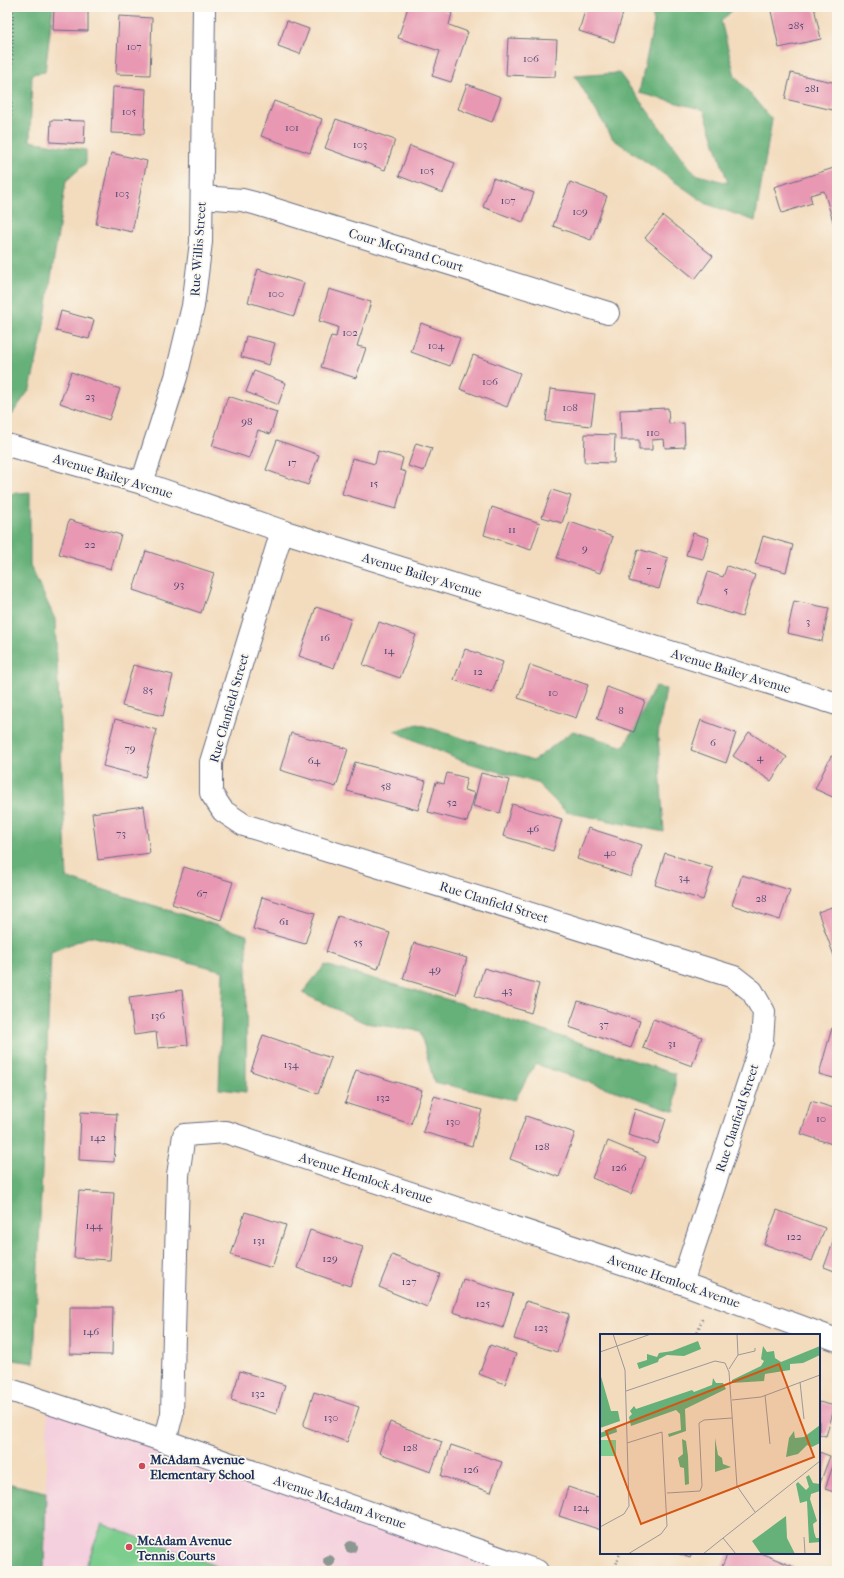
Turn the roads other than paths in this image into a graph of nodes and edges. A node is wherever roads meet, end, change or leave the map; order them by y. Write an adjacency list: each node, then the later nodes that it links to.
1 (204, 7): 2 (street, Rue Willis Street)
2 (202, 197): 3 (street, Cour McGrand Court); 5 (street, Rue Willis Street)
3 (608, 313)
4 (7, 445): 5 (street, Avenue Bailey Avenue)
5 (142, 483): 6 (street, Avenue Bailey Avenue)
6 (282, 531): 7 (street, Avenue Bailey Avenue); 8 (street, Rue Clanfield Street)
7 (837, 704)
8 (682, 1283): 9 (street, Avenue Hemlock Avenue); 11 (street, Avenue Hemlock Avenue)
9 (837, 1340)
10 (7, 1389): 11 (street, Avenue McAdam Avenue)
11 (165, 1441): 12 (street, Avenue McAdam Avenue)
12 (537, 1571)

